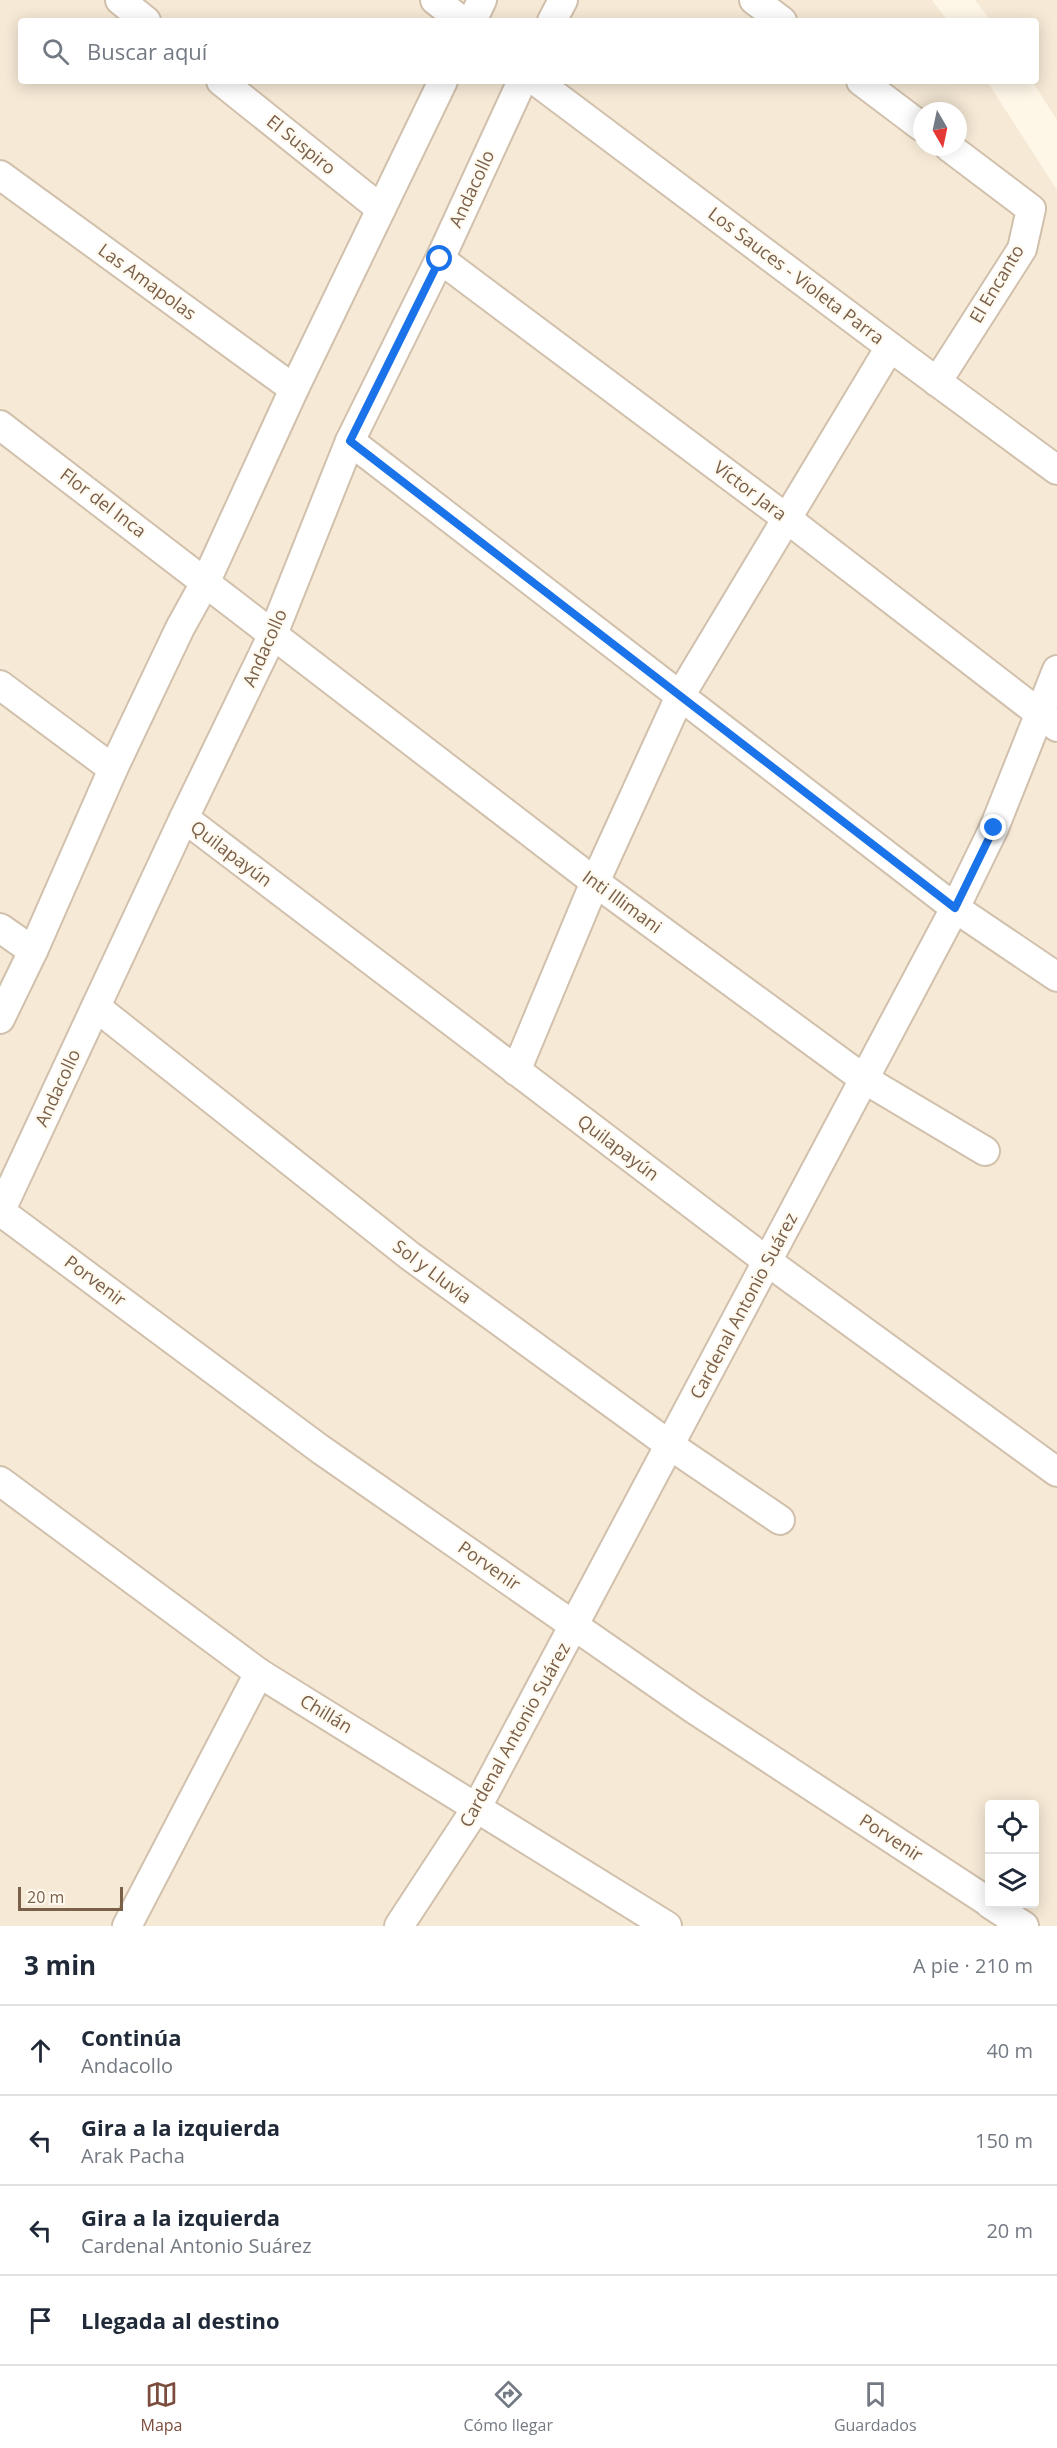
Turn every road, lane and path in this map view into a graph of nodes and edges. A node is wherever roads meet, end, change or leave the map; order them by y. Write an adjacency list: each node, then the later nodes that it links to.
1 (120, 0): 6 (street)
2 (435, 0): 7 (street)
3 (482, 0): 8 (street)
4 (563, 0): 9 (street)
5 (754, 0): 10 (street)
6 (142, 18)
7 (458, 18)
8 (473, 18)
9 (554, 18)
10 (778, 18)
11 (225, 84): 19 (street, El Suspiro)
12 (442, 84): 19 (street)
13 (521, 84): 20 (street, Andacollo)
14 (540, 84): 21 (street, Los Sauces - Violeta Parra)
15 (865, 84): 16 (street)
16 (913, 120)
17 (961, 156): 22 (street, El Encanto)
18 (0, 175): 23 (street, Las Amapolas)
19 (381, 209): 23 (street)
20 (440, 259): 25 (street, Andacollo); 27 (street, Víctor Jara)
21 (890, 347): 22 (street, Los Sauces - Violeta Parra); 27 (street)
22 (937, 382): 26 (street, Los Sauces - Violeta Parra)
23 (294, 389): 28 (street)
24 (0, 425): 28 (street, Flor del Inca)
25 (350, 441): 29 (street, Andacollo); 32 (street)
26 (1057, 470)
27 (786, 518): 32 (street); 33 (street, Víctor Jara)
28 (206, 581): 29 (street, Flor del Inca); 34 (street)
29 (273, 634): 35 (street, Andacollo); 36 (street, Inti Illimani)
30 (1057, 670): 33 (street, Cardenal Antonio Suárez)
31 (0, 685): 34 (street)
32 (680, 696): 36 (street); 37 (street)
33 (1048, 720): 37 (street, Cardenal Antonio Suárez)
34 (112, 770): 39 (street)
35 (184, 818): 41 (street, Andacollo); 43 (street, Quilapayún)
36 (594, 882): 43 (street); 44 (street, Inti Illimani)
37 (955, 908): 40 (street); 44 (street, Cardenal Antonio Suárez)
38 (0, 928): 39 (street)
39 (33, 951): 42 (street)
40 (1057, 977)
41 (96, 1007): 46 (street, Andacollo); 48 (street, Sol y Lluvia)
42 (0, 1019)
43 (516, 1071): 47 (street, Quilapayún)
44 (864, 1079): 45 (street, Inti Illimani); 47 (street, Cardenal Antonio Suárez)
45 (985, 1151)
46 (0, 1212): 52 (street, Porvenir)
47 (767, 1261): 48 (street, Cardenal Antonio Suárez); 49 (street, Quilapayún)
48 (671, 1446): 51 (street, Sol y Lluvia); 52 (street, Cardenal Antonio Suárez)
49 (1057, 1472)
50 (0, 1481): 53 (street, Chillán)
51 (780, 1520)
52 (575, 1626): 54 (street, Cardenal Antonio Suárez); 55 (street, Porvenir)
53 (259, 1673): 54 (street, Chillán); 58 (street)
54 (477, 1807): 57 (street, Chillán); 59 (street, Cardenal Antonio Suárez)
55 (985, 1900)
56 (997, 1908): 60 (street, Porvenir)
57 (653, 1922)
58 (128, 1926)
59 (399, 1926)
60 (1024, 1926)

